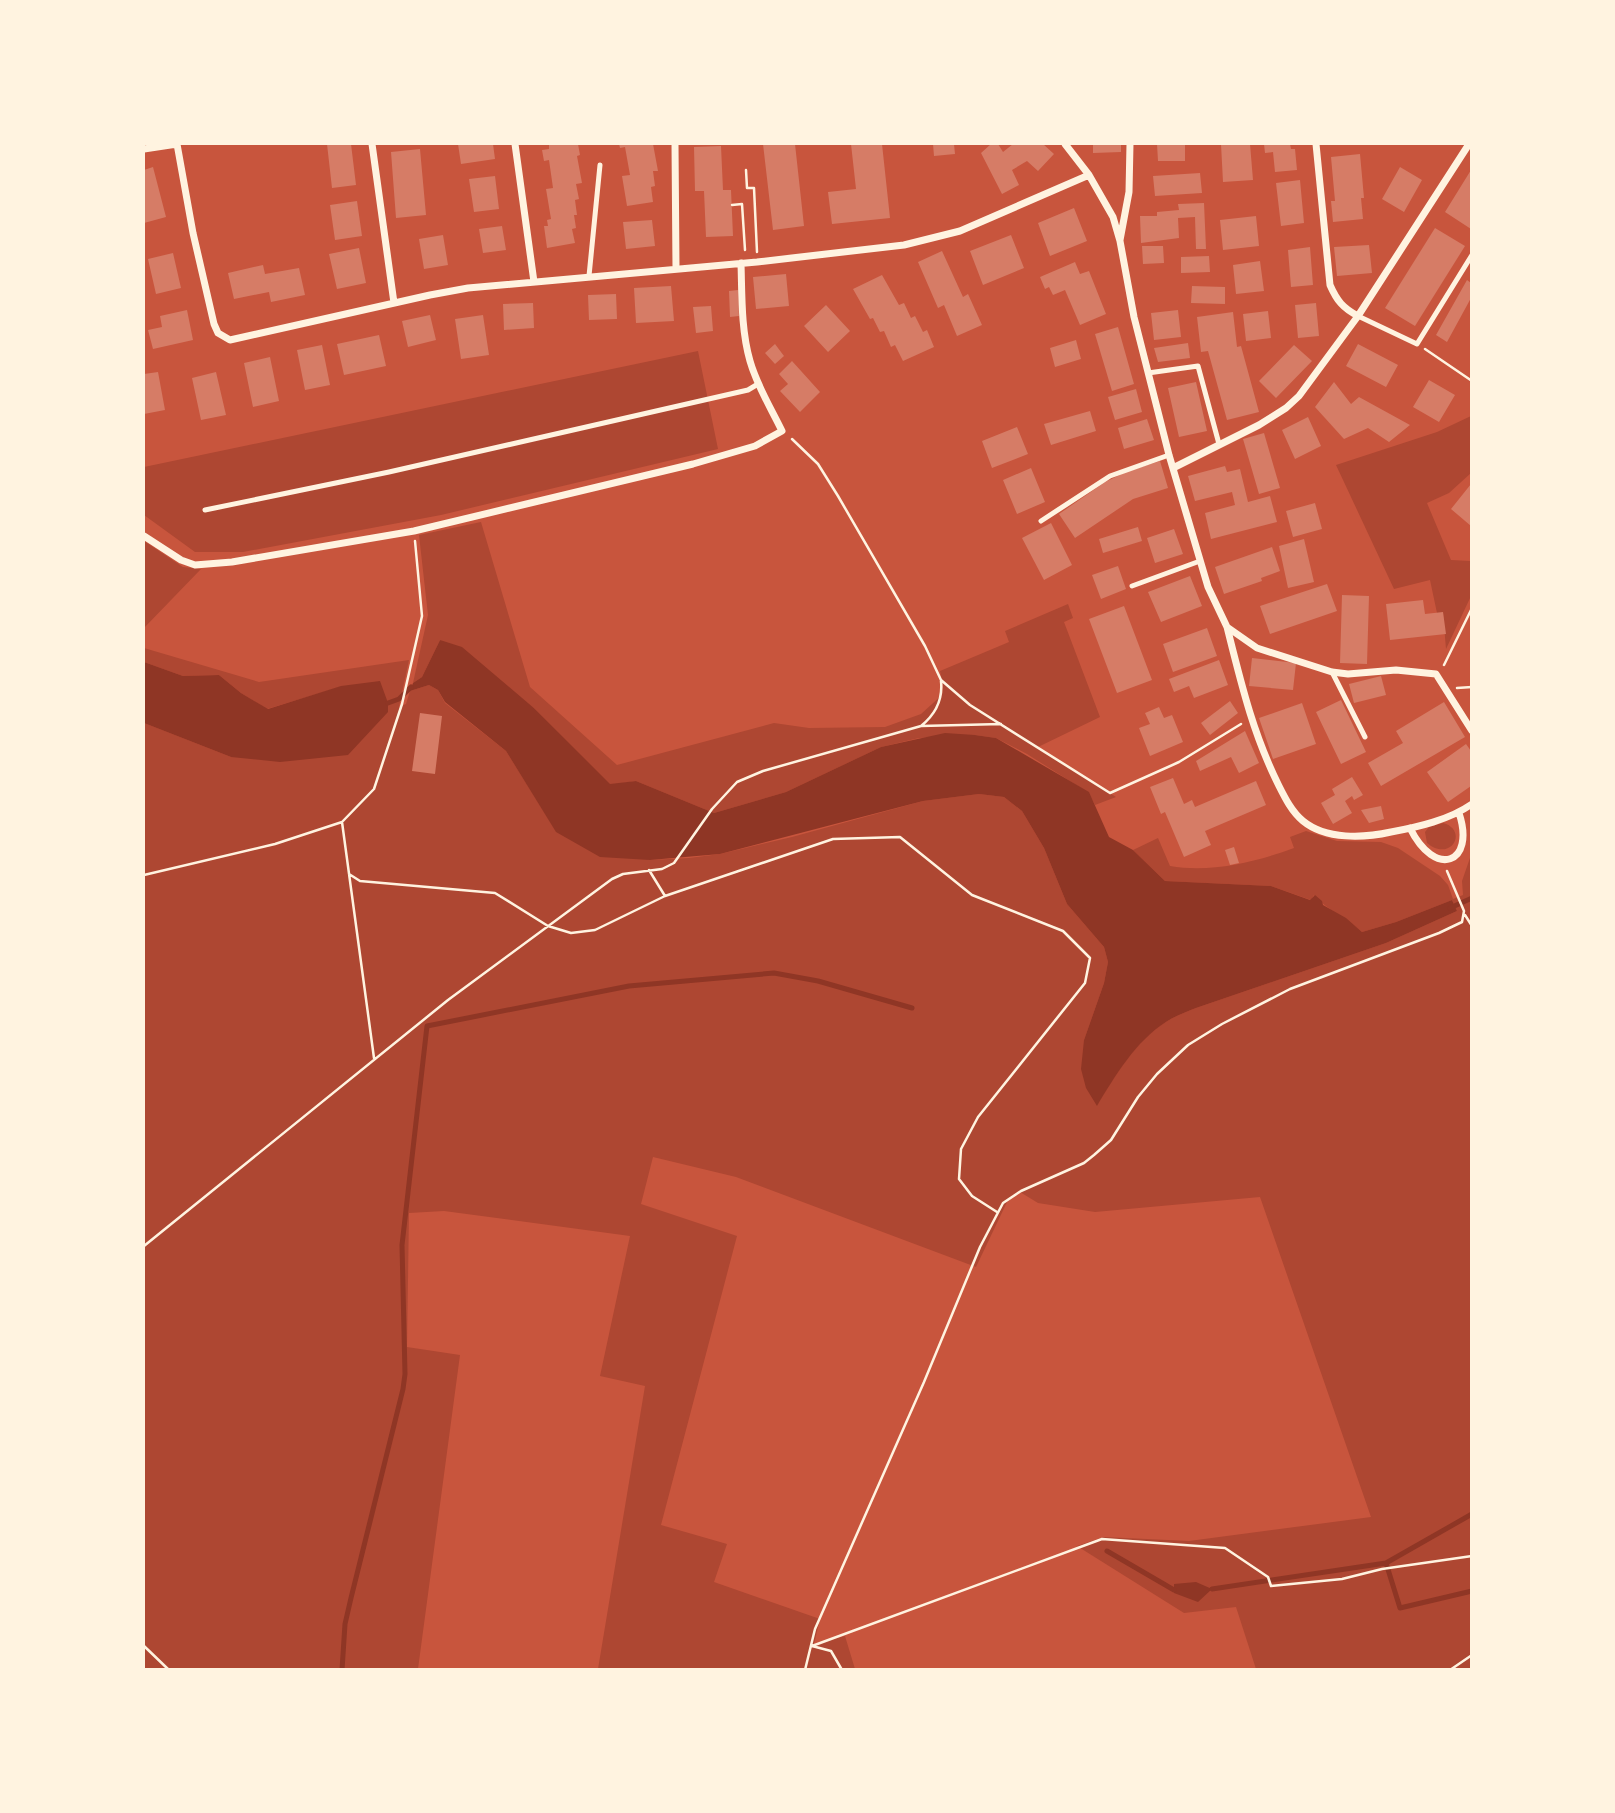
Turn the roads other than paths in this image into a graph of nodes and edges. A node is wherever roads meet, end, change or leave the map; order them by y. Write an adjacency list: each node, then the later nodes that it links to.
1 (177, 144): 9 (street); 18 (street)
2 (372, 144): 18 (street)
3 (515, 144): 17 (street)
4 (675, 144): 15 (street)
5 (1065, 144): 11 (street)
6 (1130, 144): 12 (street)
7 (1317, 144): 19 (street)
8 (1469, 144): 19 (street)
9 (144, 149)
10 (600, 164): 16 (lane)
11 (1089, 175): 12 (street); 14 (street)
12 (1120, 241): 20 (street)
13 (1472, 255): 19 (lane)
14 (741, 263): 15 (street); 21 (street)
15 (676, 268): 16 (street)
16 (589, 276): 17 (street)
17 (534, 282): 18 (street)
18 (394, 303)
19 (1358, 316): 22 (street)
20 (1148, 373): 22 (lane); 23 (street)
21 (758, 384): 25 (lane); 27 (street)
22 (1219, 444): 24 (street)
23 (1169, 455): 24 (street); 26 (lane)
24 (1173, 468): 28 (street)
25 (205, 510)
26 (1041, 521)
27 (144, 536)
28 (1200, 561): 29 (lane); 30 (street)
29 (1132, 586)
30 (1227, 627): 31 (street); 36 (street)
31 (1332, 672): 32 (street); 33 (lane)
32 (1472, 731)
33 (1365, 737)
34 (1472, 804): 35 (street)
35 (1459, 813): 36 (street); 36 (street)
36 (1410, 828)

